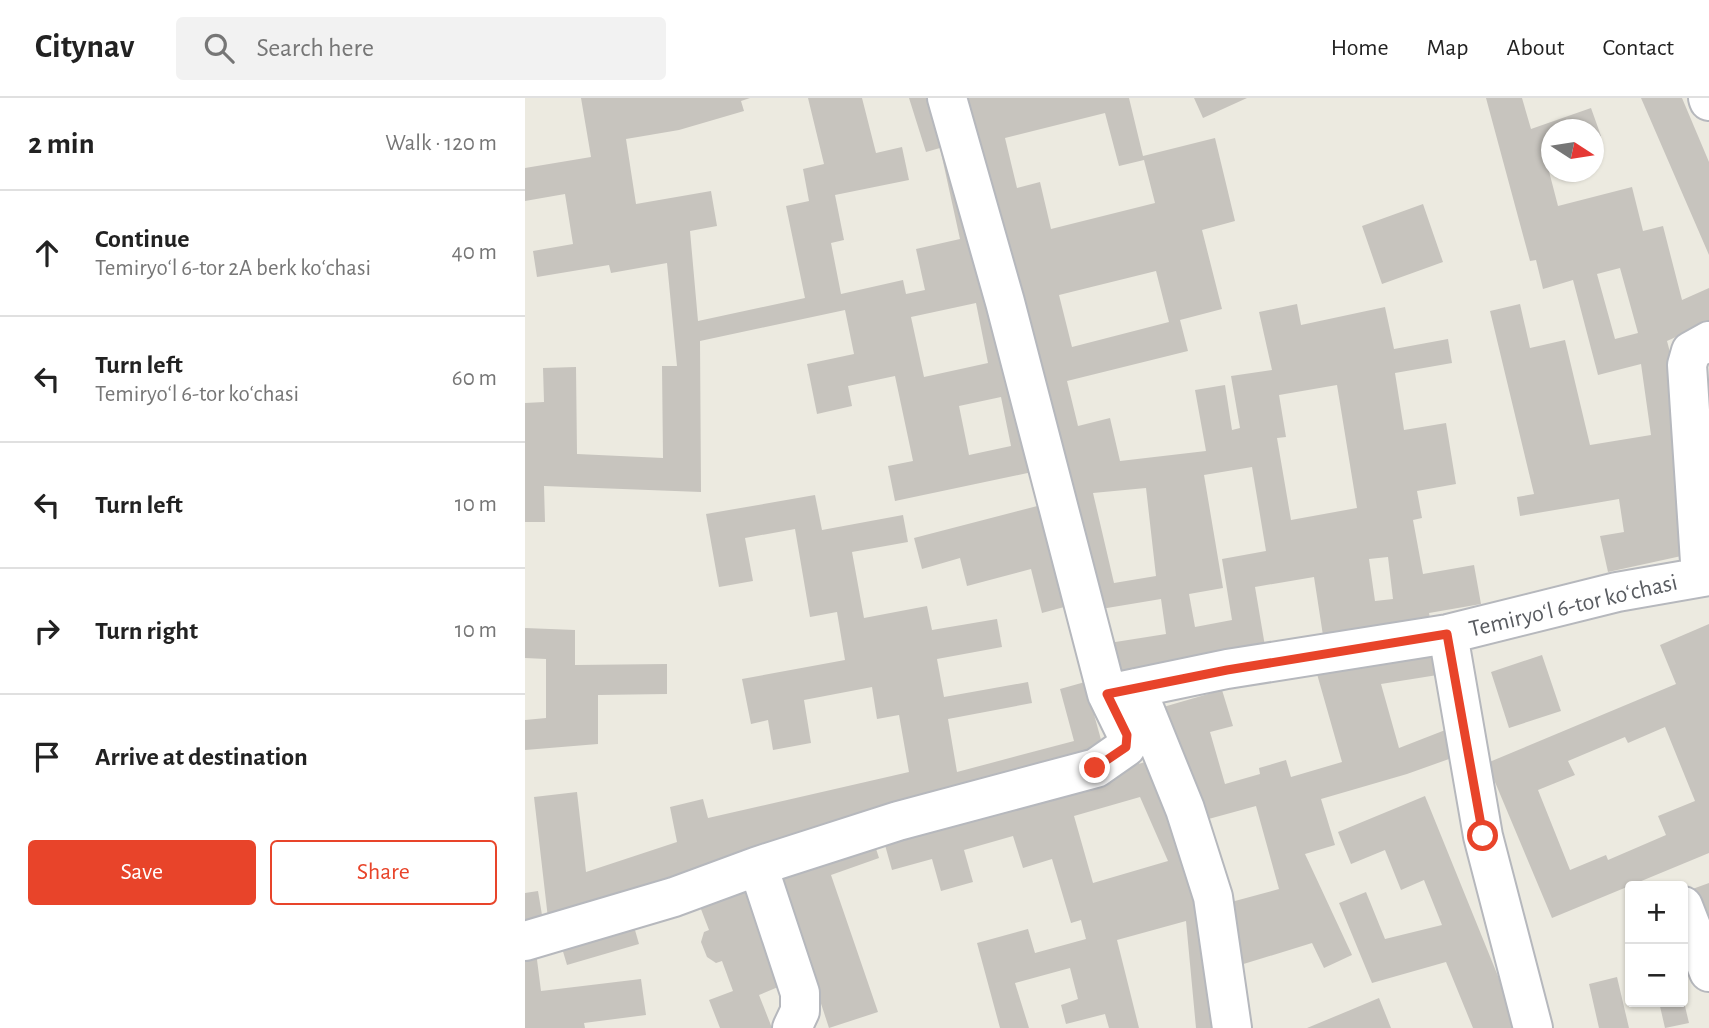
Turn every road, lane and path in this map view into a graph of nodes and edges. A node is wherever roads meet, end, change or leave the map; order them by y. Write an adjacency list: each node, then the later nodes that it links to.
1 (947, 98): 5 (street)
2 (1709, 341): 3 (street)
3 (1705, 577): 4 (street, Temiryoʻl 6-tor koʻchasi)
4 (1447, 634): 5 (street, Temiryoʻl 6-tor koʻchasi); 12 (street)
5 (1122, 691): 6 (street); 11 (street)
6 (758, 866): 8 (street); 10 (street)
7 (1688, 919): 9 (street)
8 (525, 941)
9 (1709, 972)
10 (792, 1028)
11 (1232, 1028)
12 (1533, 1028)

